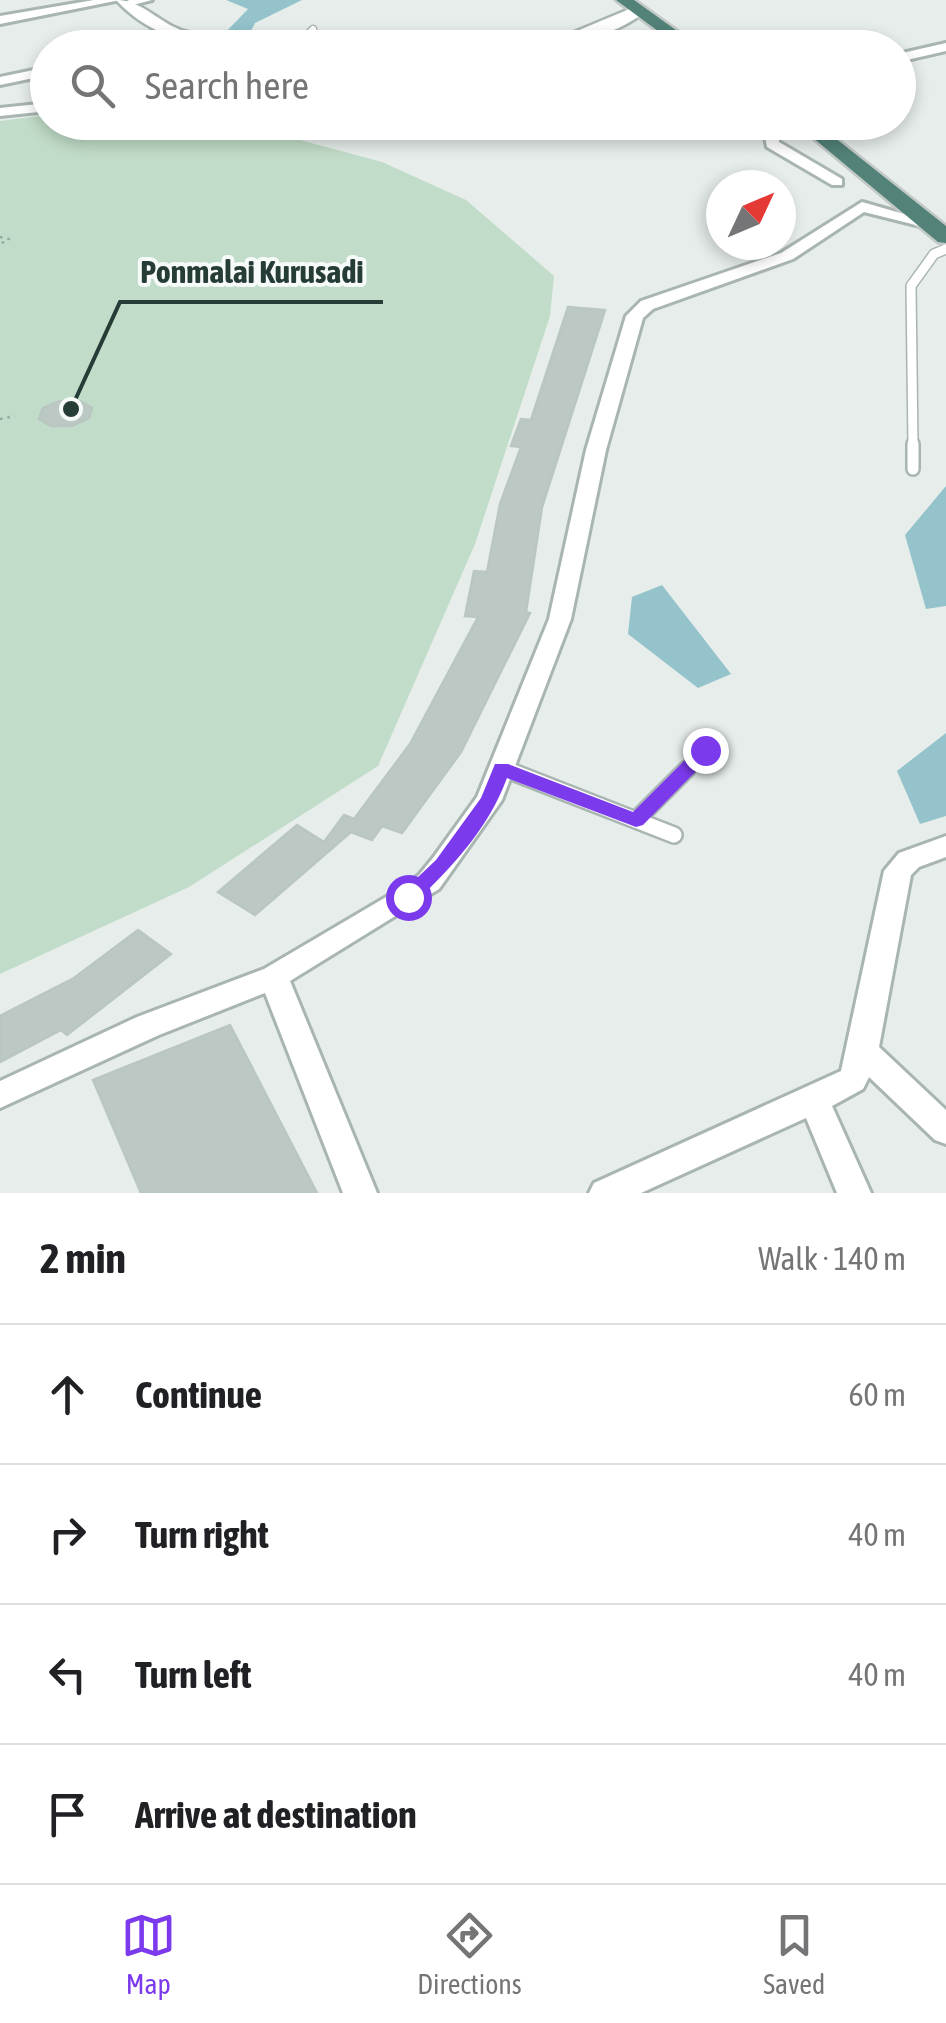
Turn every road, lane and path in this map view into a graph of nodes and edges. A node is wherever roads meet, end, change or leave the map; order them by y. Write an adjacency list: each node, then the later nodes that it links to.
1 (128, 1): 3 (street); 4 (street)
2 (631, 5): 5 (street); 6 (highway)
3 (0, 20)
4 (155, 30)
5 (590, 30)
6 (668, 30)
7 (946, 46): 8 (street)
8 (916, 54)
9 (30, 60): 10 (street)
10 (0, 66)
11 (30, 75): 12 (street)
12 (0, 81)
13 (30, 109): 14 (street)
14 (0, 112)
15 (771, 140): 17 (street)
16 (825, 140): 18 (highway)
17 (837, 182)
18 (924, 222): 19 (highway); 27 (street)
19 (946, 237)
20 (0, 238): 21 (path)
21 (0, 244)
22 (946, 249): 25 (lane)
23 (15, 416): 24 (path)
24 (0, 419)
25 (913, 469)
26 (705, 750): 28 (lane)
27 (502, 768): 28 (lane); 31 (street)
28 (636, 820): 29 (lane)
29 (674, 835)
30 (946, 846): 32 (street)
31 (274, 977): 33 (street); 36 (street)
32 (863, 1052): 34 (street); 35 (street)
33 (0, 1095)
34 (814, 1100): 37 (street); 38 (street)
35 (946, 1130)
36 (360, 1193)
37 (606, 1193)
38 (854, 1193)

